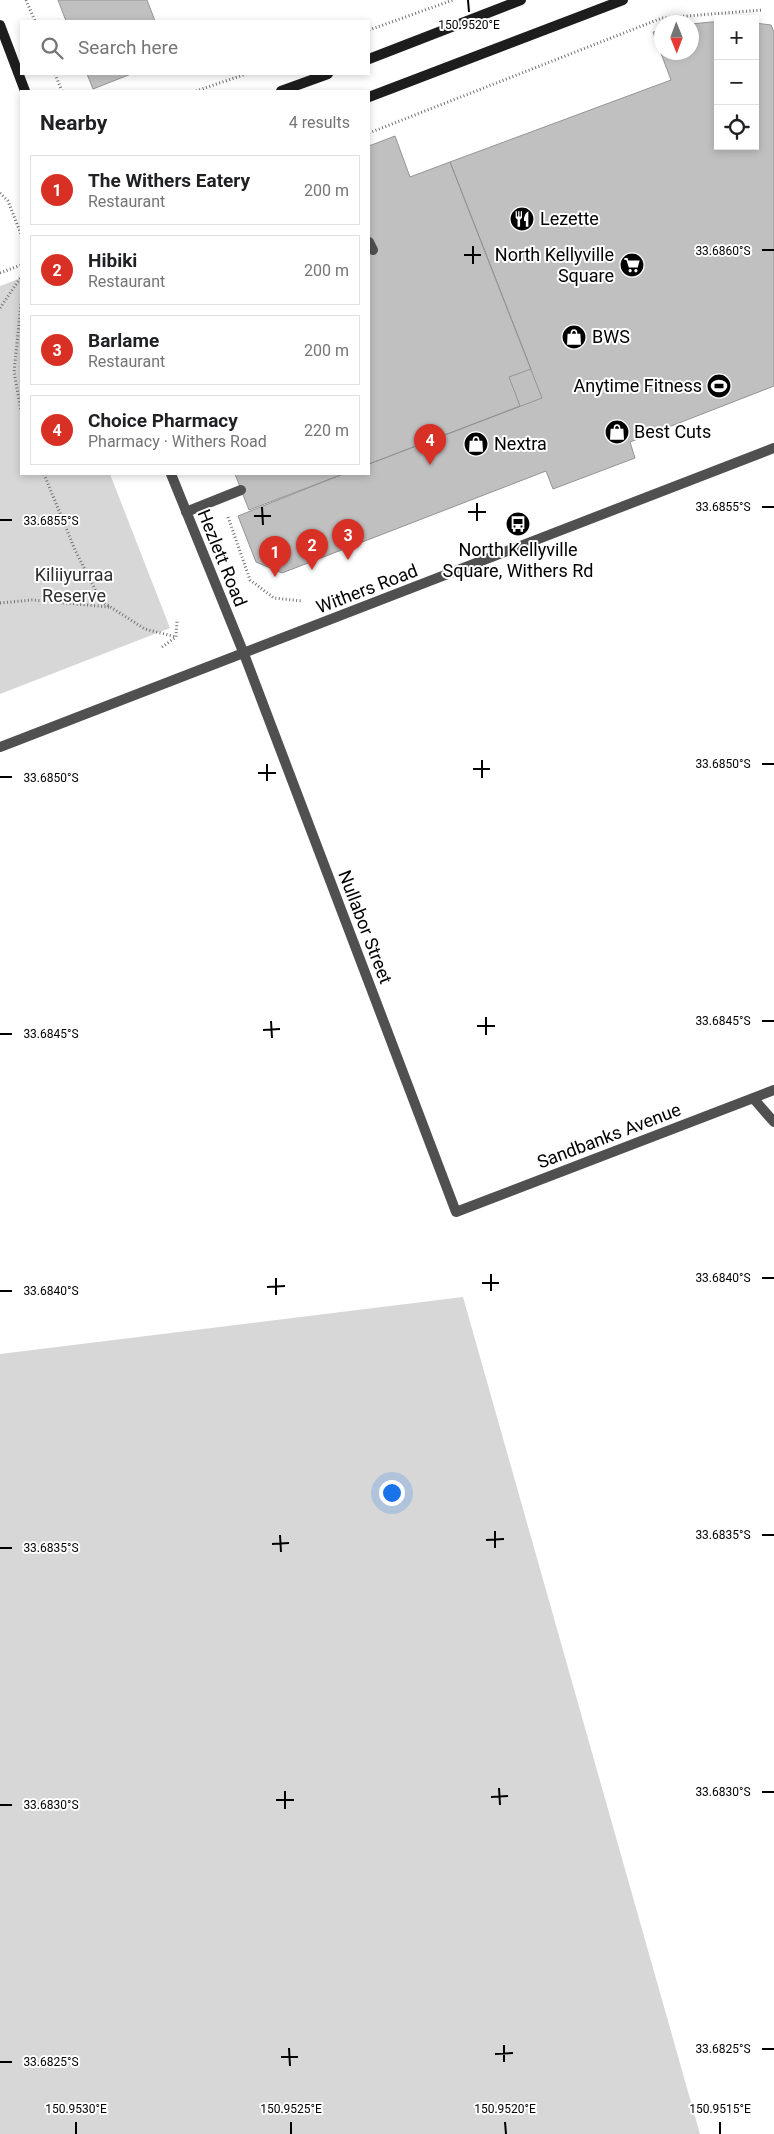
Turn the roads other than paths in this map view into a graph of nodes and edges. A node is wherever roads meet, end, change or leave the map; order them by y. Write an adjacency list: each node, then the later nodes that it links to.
1 (521, 0): 4 (main road)
2 (624, 0): 8 (main road)
3 (0, 25): 6 (main road)
4 (370, 59)
5 (325, 75): 7 (main road)
6 (25, 90)
7 (283, 90)
8 (370, 97)
9 (774, 448): 13 (street, Withers Road)
10 (171, 475): 12 (street, Hezlett Road)
11 (241, 490): 12 (street)
12 (186, 512): 13 (street, Hezlett Road)
13 (244, 654): 14 (street, Withers Road); 18 (street, Nullabor Street)
14 (0, 747)
15 (774, 1090): 16 (street, Sandbanks Avenue)
16 (753, 1098): 17 (street); 18 (street, Sandbanks Avenue)
17 (774, 1122)
18 (456, 1212)

